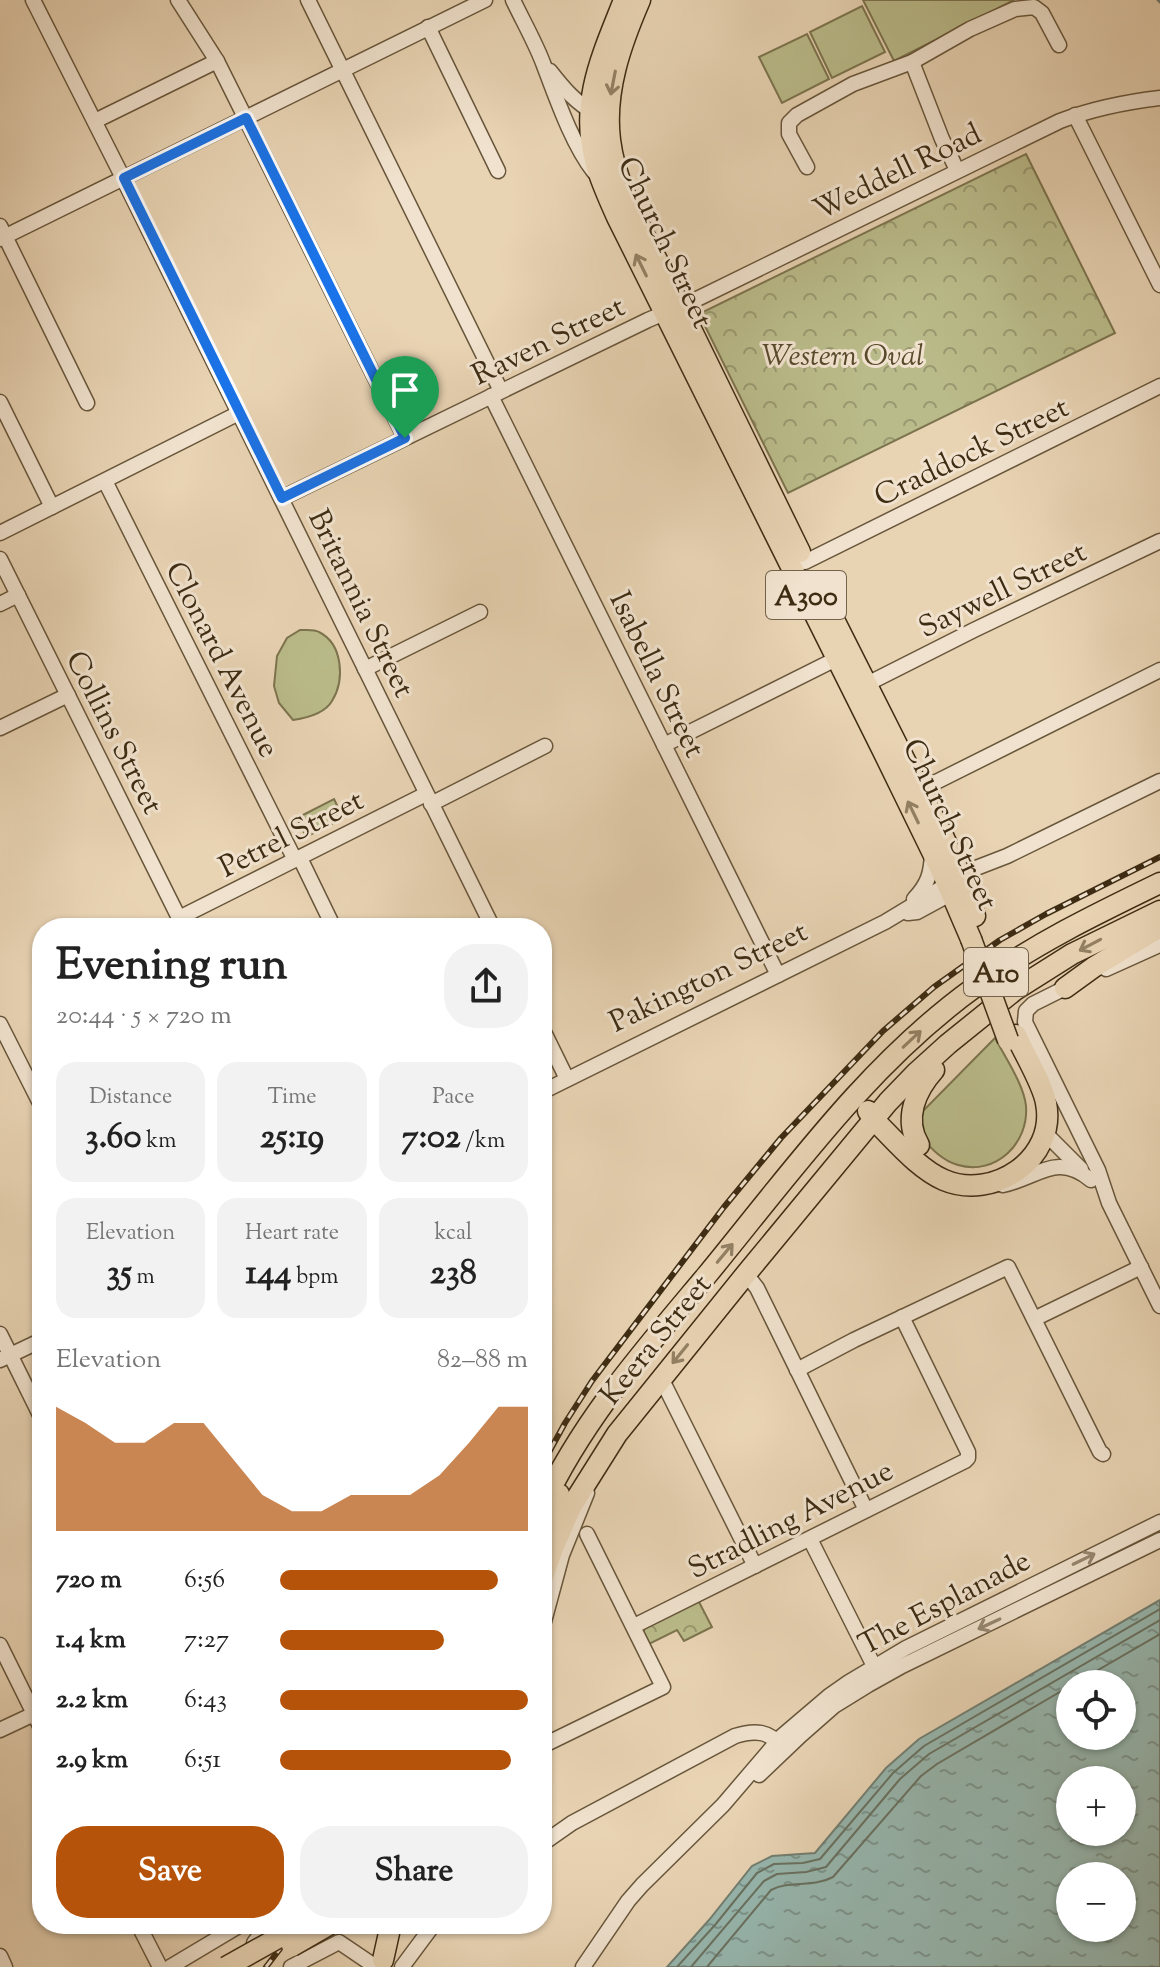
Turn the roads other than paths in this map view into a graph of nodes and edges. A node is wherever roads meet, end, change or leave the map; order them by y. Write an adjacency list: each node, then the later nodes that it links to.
1 (33, 0): 21 (street, Britannia Street)
2 (178, 0): 10 (street)
3 (308, 0): 13 (street, Isabella Street)
4 (485, 0): 8 (street)
5 (513, 0): 11 (street)
6 (624, 0): 14 (highway, A300)
7 (640, 0): 19 (highway, A300, one-way to 19)
8 (428, 27): 13 (street); 24 (street)
9 (1059, 45): 12 (street)
10 (217, 61): 20 (street); 21 (street)
11 (542, 61): 15 (street); 17 (street)
12 (912, 62): 22 (street); 23 (street)
13 (342, 69): 20 (street); 31 (street, Isabella Street)
14 (595, 79): 15 (street); 19 (highway, A300)
15 (559, 82): 19 (street)
16 (1160, 98): 18 (street, Weddell Road)
17 (558, 102): 19 (street); 26 (street)
18 (1075, 115): 23 (street, Weddell Road); 28 (street)
19 (596, 117): 26 (highway, Church Street / A300); 29 (highway, Church Street / A300)
20 (246, 118): 25 (street); 35 (street)
21 (95, 121): 25 (street, Britannia Street)
22 (807, 167)
23 (957, 170): 29 (street, Weddell Road)
24 (498, 171)
25 (124, 178): 27 (street); 34 (street, Britannia Street)
26 (602, 181): 29 (highway, Church Street / A300, one-way to 26)
27 (2, 234): 33 (street)
28 (1160, 285)
29 (672, 310): 31 (street, Raven Street); 42 (highway, Church Street / A300); 46 (highway, Church Street / A300)
30 (1160, 386): 42 (street, Craddock Street)
31 (496, 394): 35 (street, Raven Street); 52 (street, Isabella Street)
32 (0, 402): 38 (street)
33 (87, 403)
34 (239, 413): 36 (street); 37 (street, Britannia Street)
35 (405, 438): 37 (street, Raven Street)
36 (105, 481): 38 (street); 58 (street, Clonard Avenue)
37 (282, 498): 47 (street, Britannia Street)
38 (52, 507): 39 (street)
39 (0, 533)
40 (1160, 541): 49 (street, Saywell Street)
41 (0, 559): 43 (street, Collins Street)
42 (805, 562): 49 (highway, Church Street / A300)
43 (18, 595): 44 (street); 50 (street, Collins Street)
44 (0, 604)
45 (480, 612): 47 (street)
46 (838, 658): 52 (street); 57 (highway, Church Street / A300, one-way to 46)
47 (365, 669): 56 (street, Britannia Street)
48 (1160, 670): 55 (street)
49 (867, 684): 55 (highway, Church Street / A300)
50 (68, 695): 51 (street); 63 (street, Collins Street)
51 (0, 728)
52 (664, 745): 68 (street, Isabella Street)
53 (545, 746): 56 (street, Petrel Street)
54 (1160, 781): 60 (street, Pakington Street)
55 (920, 790): 60 (highway, Church Street / A300)
56 (429, 799): 58 (street, Petrel Street); 66 (street, Britannia Street)
57 (933, 851): 60 (highway, Church Street / A300); 62 (street)
58 (297, 859): 64 (street, Petrel Street); 65 (street, Clonard Avenue)
59 (1160, 883): 78 (highway, A10, one-way to 59)
60 (956, 884): 62 (street, Pakington Street); 72 (highway, Church Street / A300)
61 (1160, 911): 70 (highway, A10, one-way to 70)
62 (900, 914): 68 (street, Pakington Street)
63 (180, 918)
64 (191, 918)
65 (329, 918)
66 (488, 918)
67 (1159, 943): 69 (highway)
68 (778, 975): 75 (street, Pakington Street)
69 (1065, 988): 72 (street)
70 (978, 1018): 80 (highway, A10); 83 (highway)
71 (0, 1024): 76 (street)
72 (1016, 1031): 74 (highway, Church Street / A300); 79 (highway, Church Street / A300); 82 (street)
73 (552, 1048): 75 (street)
74 (1029, 1065): 81 (highway, Church Street / A300); 82 (street)
75 (567, 1079): 77 (street, Pakington Street)
76 (32, 1087)
77 (552, 1087)
78 (857, 1095): 80 (highway); 100 (highway, Keera Street / A10, one-way to 78)
79 (1034, 1114): 81 (highway, Church Street); 83 (highway)
80 (878, 1115): 83 (highway); 85 (highway, Keera Street / A10)
81 (1045, 1133): 84 (street); 88 (highway)
82 (1084, 1142): 84 (street); 89 (street)
83 (920, 1155): 85 (highway); 88 (highway)
84 (1071, 1158): 86 (street); 87 (street)
85 (837, 1164): 91 (highway, Keera Street / A10)
86 (1054, 1167): 87 (street); 88 (street)
87 (1091, 1180): 89 (street)
88 (966, 1186)
89 (1109, 1203): 90 (street)
90 (1141, 1267): 92 (street); 94 (street)
91 (746, 1274): 98 (street); 99 (highway, Keera Street / A10, one-way to 99)
92 (1160, 1306)
93 (902, 1317): 94 (street); 98 (street); 105 (street, Stradling Avenue)
94 (1034, 1319): 102 (street)
95 (0, 1334): 97 (street)
96 (32, 1345): 97 (street)
97 (5, 1358): 101 (street)
98 (797, 1370): 105 (street)
99 (661, 1378): 103 (highway, Keera Street / A10); 112 (street)
100 (623, 1379): 104 (highway); 106 (highway, A10)
101 (32, 1403)
102 (1103, 1454)
103 (595, 1470): 111 (highway, A10); 113 (street, Keera Street)
104 (552, 1486)
105 (866, 1510): 109 (street, Stradling Avenue)
106 (552, 1511)
107 (1160, 1522): 116 (street, The Esplanade, one-way to 107)
108 (587, 1534): 114 (street)
109 (810, 1539): 112 (street, Stradling Avenue); 116 (street)
110 (1160, 1540): 116 (street, The Esplanade, one-way to 116)
111 (552, 1552)
112 (755, 1566): 114 (street, Stradling Avenue)
113 (552, 1592)
114 (634, 1626): 120 (street)
115 (0, 1645): 117 (street)
116 (877, 1672): 121 (street, The Esplanade)
117 (32, 1710)
118 (32, 1715): 119 (street)
119 (0, 1730)
120 (552, 1741)
121 (776, 1751): 122 (street); 143 (street); 144 (street)
122 (572, 1823): 123 (street); 124 (street)
123 (552, 1830)
124 (552, 1837)
125 (143, 1934): 139 (street)
126 (226, 1934): 134 (street)
127 (261, 1934): 133 (street)
128 (283, 1934): 136 (highway, bridge)
129 (312, 1934): 141 (highway, bridge)
130 (390, 1934): 137 (highway)
131 (395, 1934): 137 (street)
132 (422, 1934): 137 (street)
133 (254, 1943)
134 (201, 1950): 136 (street); 140 (street)
135 (0, 1956): 138 (street)
136 (226, 1963)
137 (385, 1965): 142 (street)
138 (5, 1967)
139 (160, 1967)
140 (170, 1967)
141 (254, 1967)
142 (291, 1967)
143 (583, 1967)
144 (590, 1967)

